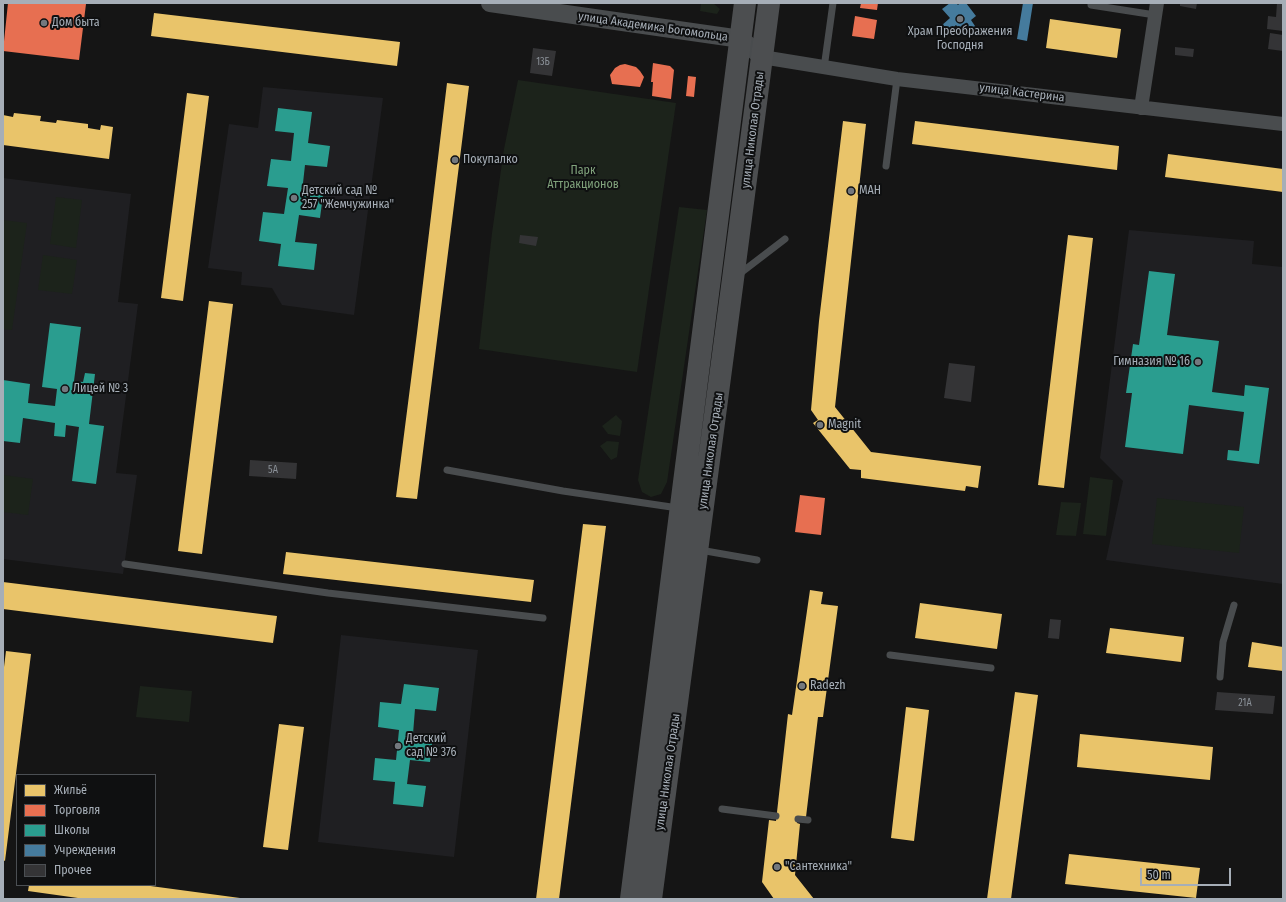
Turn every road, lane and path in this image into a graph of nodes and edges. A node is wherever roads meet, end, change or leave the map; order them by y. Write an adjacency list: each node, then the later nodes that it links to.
1 (490, 3): 7 (street, улица Академика Богомольца)
2 (745, 3): 7 (main road, улица Николая Отрады)
3 (768, 3): 8 (main road, улица Николая Отрады)
4 (834, 3): 9 (lane)
5 (1091, 3): 6 (lane)
6 (1156, 9): 11 (street)
7 (741, 40): 8 (street, улица Академика Богомольца); 17 (main road, улица Николая Отрады)
8 (762, 57): 9 (street, улица Кастерина); 15 (main road, улица Николая Отрады)
9 (824, 68): 10 (street, улица Кастерина)
10 (897, 79): 11 (street, улица Кастерина); 13 (lane)
11 (1141, 108): 12 (street, улица Кастерина)
12 (1283, 124)
13 (886, 166)
14 (785, 239): 15 (lane)
15 (734, 279): 18 (main road, улица Николая Отрады)
16 (448, 470): 17 (lane)
17 (681, 508): 30 (main road, улица Николая Отрады)
18 (698, 550): 19 (lane); 31 (main road, улица Николая Отрады)
19 (757, 560)
20 (125, 564): 22 (lane)
21 (1234, 605): 25 (lane)
22 (543, 618)
23 (890, 655): 24 (lane)
24 (991, 668)
25 (1220, 677)
26 (722, 809): 27 (lane)
27 (776, 816)
28 (798, 819): 29 (lane)
29 (808, 820)
30 (631, 899)
31 (651, 899)

